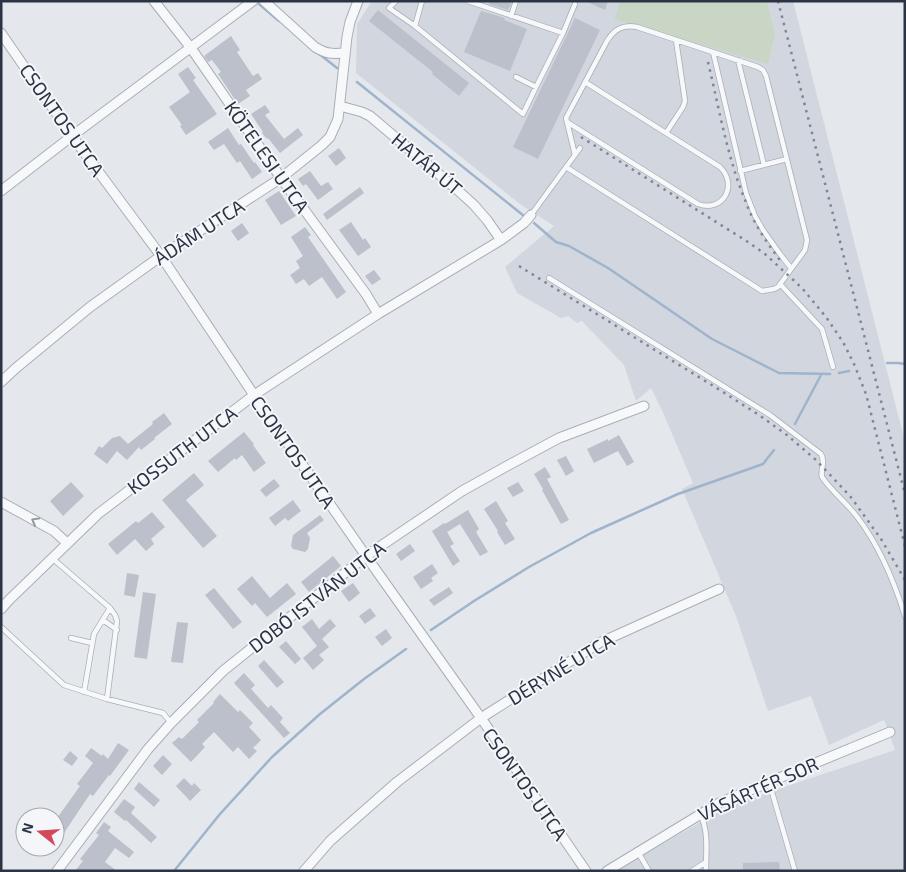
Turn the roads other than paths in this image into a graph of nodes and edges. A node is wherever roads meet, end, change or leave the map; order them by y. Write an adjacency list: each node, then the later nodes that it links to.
1 (154, 1): 15 (street, KÖTELESI UTCA)
2 (253, 1): 15 (street)
3 (264, 1): 17 (street)
4 (358, 1): 17 (street, ÁDÁM UTCA)
5 (396, 1): 11 (lane)
6 (422, 1): 11 (lane)
7 (468, 1): 10 (lane)
8 (516, 1): 10 (lane)
9 (576, 4): 13 (lane)
10 (511, 16): 13 (lane)
11 (415, 26): 21 (lane)
12 (1, 33): 25 (street, CSONTOS UTCA)
13 (563, 33): 21 (lane)
14 (676, 40): 16 (lane); 20 (lane); 24 (lane)
15 (191, 48): 25 (street); 32 (street, KÖTELESI UTCA)
16 (713, 52): 18 (lane); 31 (lane)
17 (345, 53): 22 (street, ÁDÁM UTCA)
18 (738, 60): 28 (lane); 29 (lane)
19 (516, 77): 21 (lane)
20 (585, 82): 23 (lane); 24 (lane)
21 (536, 87)
22 (340, 106): 32 (street, ÁDÁM UTCA); 35 (street, HATÁR ÚT)
23 (568, 122): 24 (lane); 27 (lane)
24 (666, 133)
25 (72, 136): 33 (street); 36 (street, CSONTOS UTCA)
26 (580, 148): 27 (lane)
27 (575, 155): 30 (lane)
28 (787, 159): 29 (lane); 37 (lane)
29 (764, 165): 31 (lane)
30 (566, 167): 34 (lane); 39 (lane)
31 (740, 171): 37 (lane)
32 (281, 178): 36 (street, ÁDÁM UTCA); 40 (street, KÖTELESI UTCA)
33 (1, 191)
34 (531, 215): 35 (street, KOSSUTH UTCA)
35 (501, 240): 40 (street, KOSSUTH UTCA)
36 (161, 256): 42 (street, ÁDÁM UTCA); 43 (street, CSONTOS UTCA)
37 (791, 268): 39 (lane)
38 (549, 278): 52 (lane)
39 (780, 284): 41 (lane)
40 (378, 314): 43 (street, KOSSUTH UTCA)
41 (832, 367)
42 (1, 382)
43 (254, 395): 46 (street, KOSSUTH UTCA); 47 (street, CSONTOS UTCA)
44 (644, 406): 47 (street, DOBÓ ISTVÁN UTCA)
45 (1, 502): 46 (street, one-way to 45)
46 (67, 543): 48 (street, KOSSUTH UTCA)
47 (366, 556): 60 (street, CSONTOS UTCA); 61 (street, DOBÓ ISTVÁN UTCA)
48 (52, 558): 50 (lane); 51 (street, KOSSUTH UTCA)
49 (719, 589): 60 (street, DÉRYNÉ UTCA)
50 (110, 608): 53 (lane); 55 (lane)
51 (1, 609)
52 (905, 616)
53 (103, 620): 55 (lane); 57 (lane)
54 (1, 627): 58 (lane)
55 (117, 630): 59 (lane)
56 (71, 638): 57 (lane)
57 (92, 643): 58 (lane)
58 (84, 692): 59 (lane)
59 (107, 699): 61 (lane)
60 (480, 718): 68 (street, DÉRYNÉ UTCA); 69 (street, CSONTOS UTCA)
61 (171, 723): 67 (street, DOBÓ ISTVÁN UTCA)
62 (890, 732): 63 (street, VÁSÁRTÉR SOR)
63 (769, 782): 64 (street, VÁSÁRTÉR SOR); 74 (lane)
64 (700, 814): 65 (street, VÁSÁRTÉR SOR); 66 (lane)
65 (638, 852): 70 (street, VÁSÁRTÉR SOR); 71 (lane)
66 (706, 862): 72 (lane); 73 (lane)
67 (57, 871)
68 (304, 871)
69 (586, 871)
70 (606, 871)
71 (649, 871)
72 (692, 871)
73 (706, 871)
74 (795, 871)

